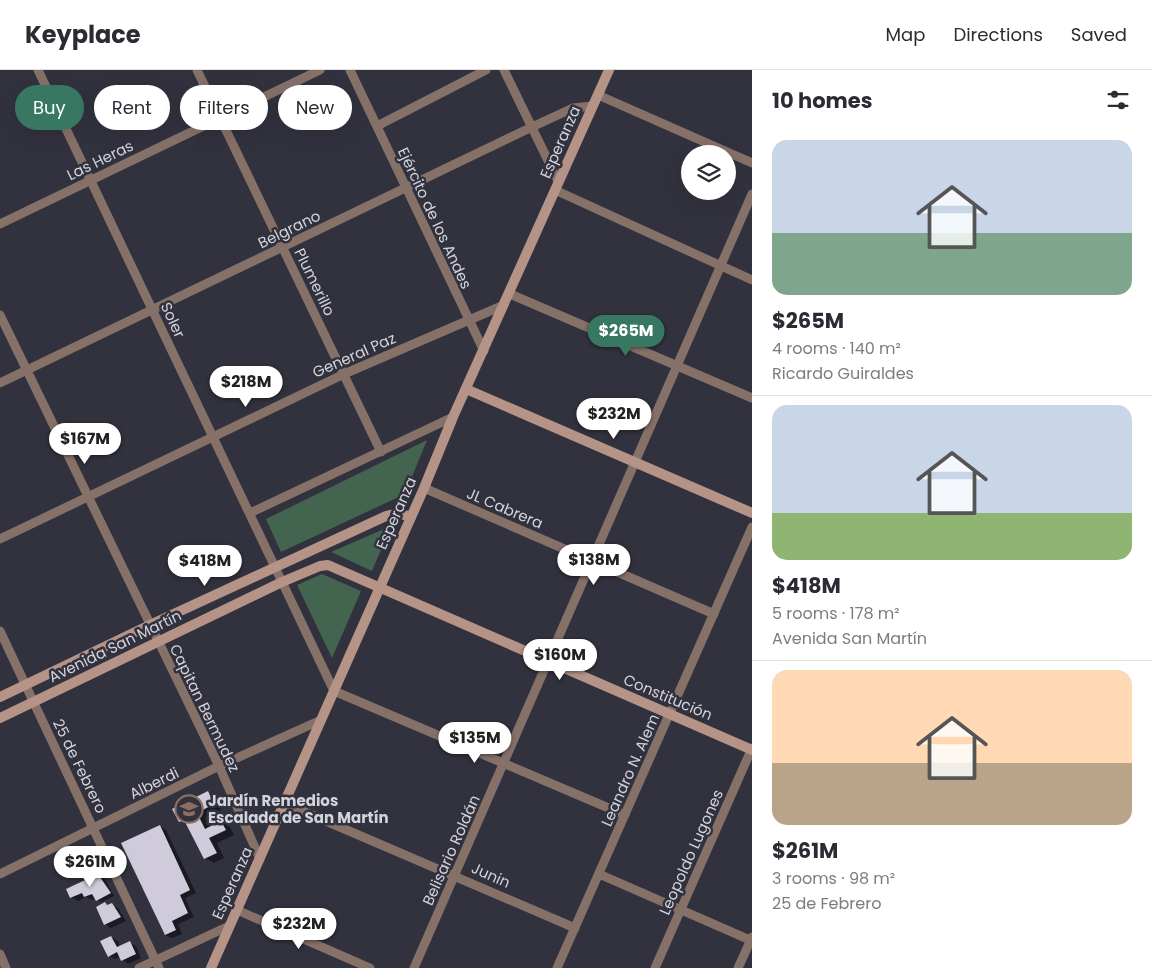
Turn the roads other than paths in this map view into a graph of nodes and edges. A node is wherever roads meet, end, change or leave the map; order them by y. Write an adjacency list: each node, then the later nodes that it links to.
1 (38, 70): 17 (street, Soler)
2 (197, 70): 8 (street, Plumerillo)
3 (320, 70): 9 (street, Las Heras)
4 (350, 70): 12 (street, Ejército de los Andes)
5 (486, 70): 12 (street)
6 (504, 70): 13 (street)
7 (609, 70): 10 (main road, Esperanza)
8 (204, 85)
9 (268, 95)
10 (598, 95): 11 (main road, Esperanza); 16 (street)
11 (592, 106): 13 (street, Belgrano); 18 (main road, Esperanza)
12 (376, 126): 19 (street, Ejército de los Andes)
13 (532, 127): 18 (street); 19 (street, Belgrano)
14 (195, 130): 17 (street, Las Heras)
15 (226, 130): 22 (street, Plumerillo)
16 (752, 163)
17 (91, 180): 21 (street, Las Heras); 27 (street, Soler)
18 (556, 186): 23 (street); 25 (main road, Esperanza)
19 (406, 188): 22 (street, Belgrano); 29 (street, Ejército de los Andes)
20 (752, 194): 23 (street, Belisario Roldán)
21 (0, 224)
22 (283, 247): 27 (street, Belgrano); 33 (street, Plumerillo)
23 (721, 266): 24 (street); 31 (street, Belisario Roldán)
24 (752, 280)
25 (510, 294): 26 (main road, Esperanza); 31 (street)
26 (504, 305): 29 (street, General Paz); 30 (main road, Esperanza)
27 (152, 310): 32 (street, Belgrano); 38 (street, Soler)
28 (0, 315): 32 (street, Capitan Bermudez)
29 (468, 319): 30 (street, Ejército de los Andes); 33 (street, General Paz)
30 (484, 351): 35 (main road, Esperanza)
31 (677, 366): 36 (street); 40 (street, Belisario Roldán)
32 (27, 370): 34 (street, Belgrano); 42 (street, Capitan Bermudez)
33 (344, 374): 38 (street, General Paz); 39 (street, Plumerillo)
34 (0, 383)
35 (466, 389): 37 (main road, Esperanza); 40 (main road)
36 (752, 398)
37 (453, 417): 39 (street); 41 (main road, Esperanza)
38 (213, 437): 42 (street, General Paz); 43 (street, Soler)
39 (381, 452): 43 (street)
40 (635, 462): 44 (main road); 48 (street, Belisario Roldán)
41 (424, 488): 45 (main road, Esperanza); 48 (street, JL Cabrera)
42 (88, 497): 47 (street, General Paz); 53 (street, Capitan Bermudez)
43 (250, 513): 49 (street, Soler)
44 (752, 513)
45 (411, 517): 49 (main road, Avenida San Martín); 51 (main road, Esperanza)
46 (752, 528): 52 (street, Leandro N. Alem)
47 (0, 539)
48 (592, 560): 52 (street, JL Cabrera); 56 (street, Belisario Roldán)
49 (276, 568): 50 (street, Soler); 53 (main road, Avenida San Martín)
50 (282, 582): 51 (main road, Avenida San Martín); 55 (main road, Avenida San Martín); 58 (street, Soler)
51 (379, 588): 56 (main road, Constitución); 58 (main road, Esperanza)
52 (714, 614): 61 (street, Leandro N. Alem)
53 (150, 625): 55 (street, Capitan Bermudez); 57 (main road, Avenida San Martín)
54 (0, 631): 57 (street, 25 de Febrero)
55 (158, 642): 60 (main road, Avenida San Martín); 66 (street, Capitan Bermudez)
56 (548, 662): 61 (main road, Constitución); 65 (street, Belisario Roldán)
57 (26, 684): 59 (main road, Avenida San Martín); 60 (street, 25 de Febrero)
58 (334, 691): 63 (main road, Esperanza); 65 (street)
59 (0, 697)
60 (33, 702): 62 (main road, Avenida San Martín); 69 (street, 25 de Febrero)
61 (670, 714): 64 (main road, Constitución); 68 (street, Leandro N. Alem)
62 (0, 718)
63 (321, 720): 66 (street, Alberdi); 67 (main road, Esperanza)
64 (752, 749): 75 (street, Leopoldo Lugones)
65 (504, 764): 68 (street); 73 (street, Belisario Roldán)
66 (219, 766): 69 (street, Alberdi); 70 (street, Capitan Bermudez)
67 (284, 803): 70 (main road, Esperanza); 73 (street, Junin)
68 (625, 816): 72 (street, Leandro N. Alem)
69 (94, 827): 71 (street, Alberdi); 80 (street, 25 de Febrero)
70 (260, 859): 74 (main road, Esperanza)
71 (0, 874)
72 (599, 874): 75 (street); 77 (street, Leandro N. Alem)
73 (455, 875): 77 (street, Junin); 85 (street, Belisario Roldán)
74 (236, 910): 76 (main road, Esperanza); 84 (street)
75 (681, 910): 78 (street); 87 (street, Leopoldo Lugones)
76 (230, 926): 80 (street); 83 (main road, Esperanza)
77 (575, 928): 86 (street, Leandro N. Alem)
78 (752, 939): 88 (street)
79 (0, 954): 81 (street)
80 (157, 964): 82 (street)
81 (6, 968)
82 (139, 968)
83 (211, 968)
84 (370, 968)
85 (414, 968)
86 (558, 968)
87 (655, 968)
88 (738, 968)

